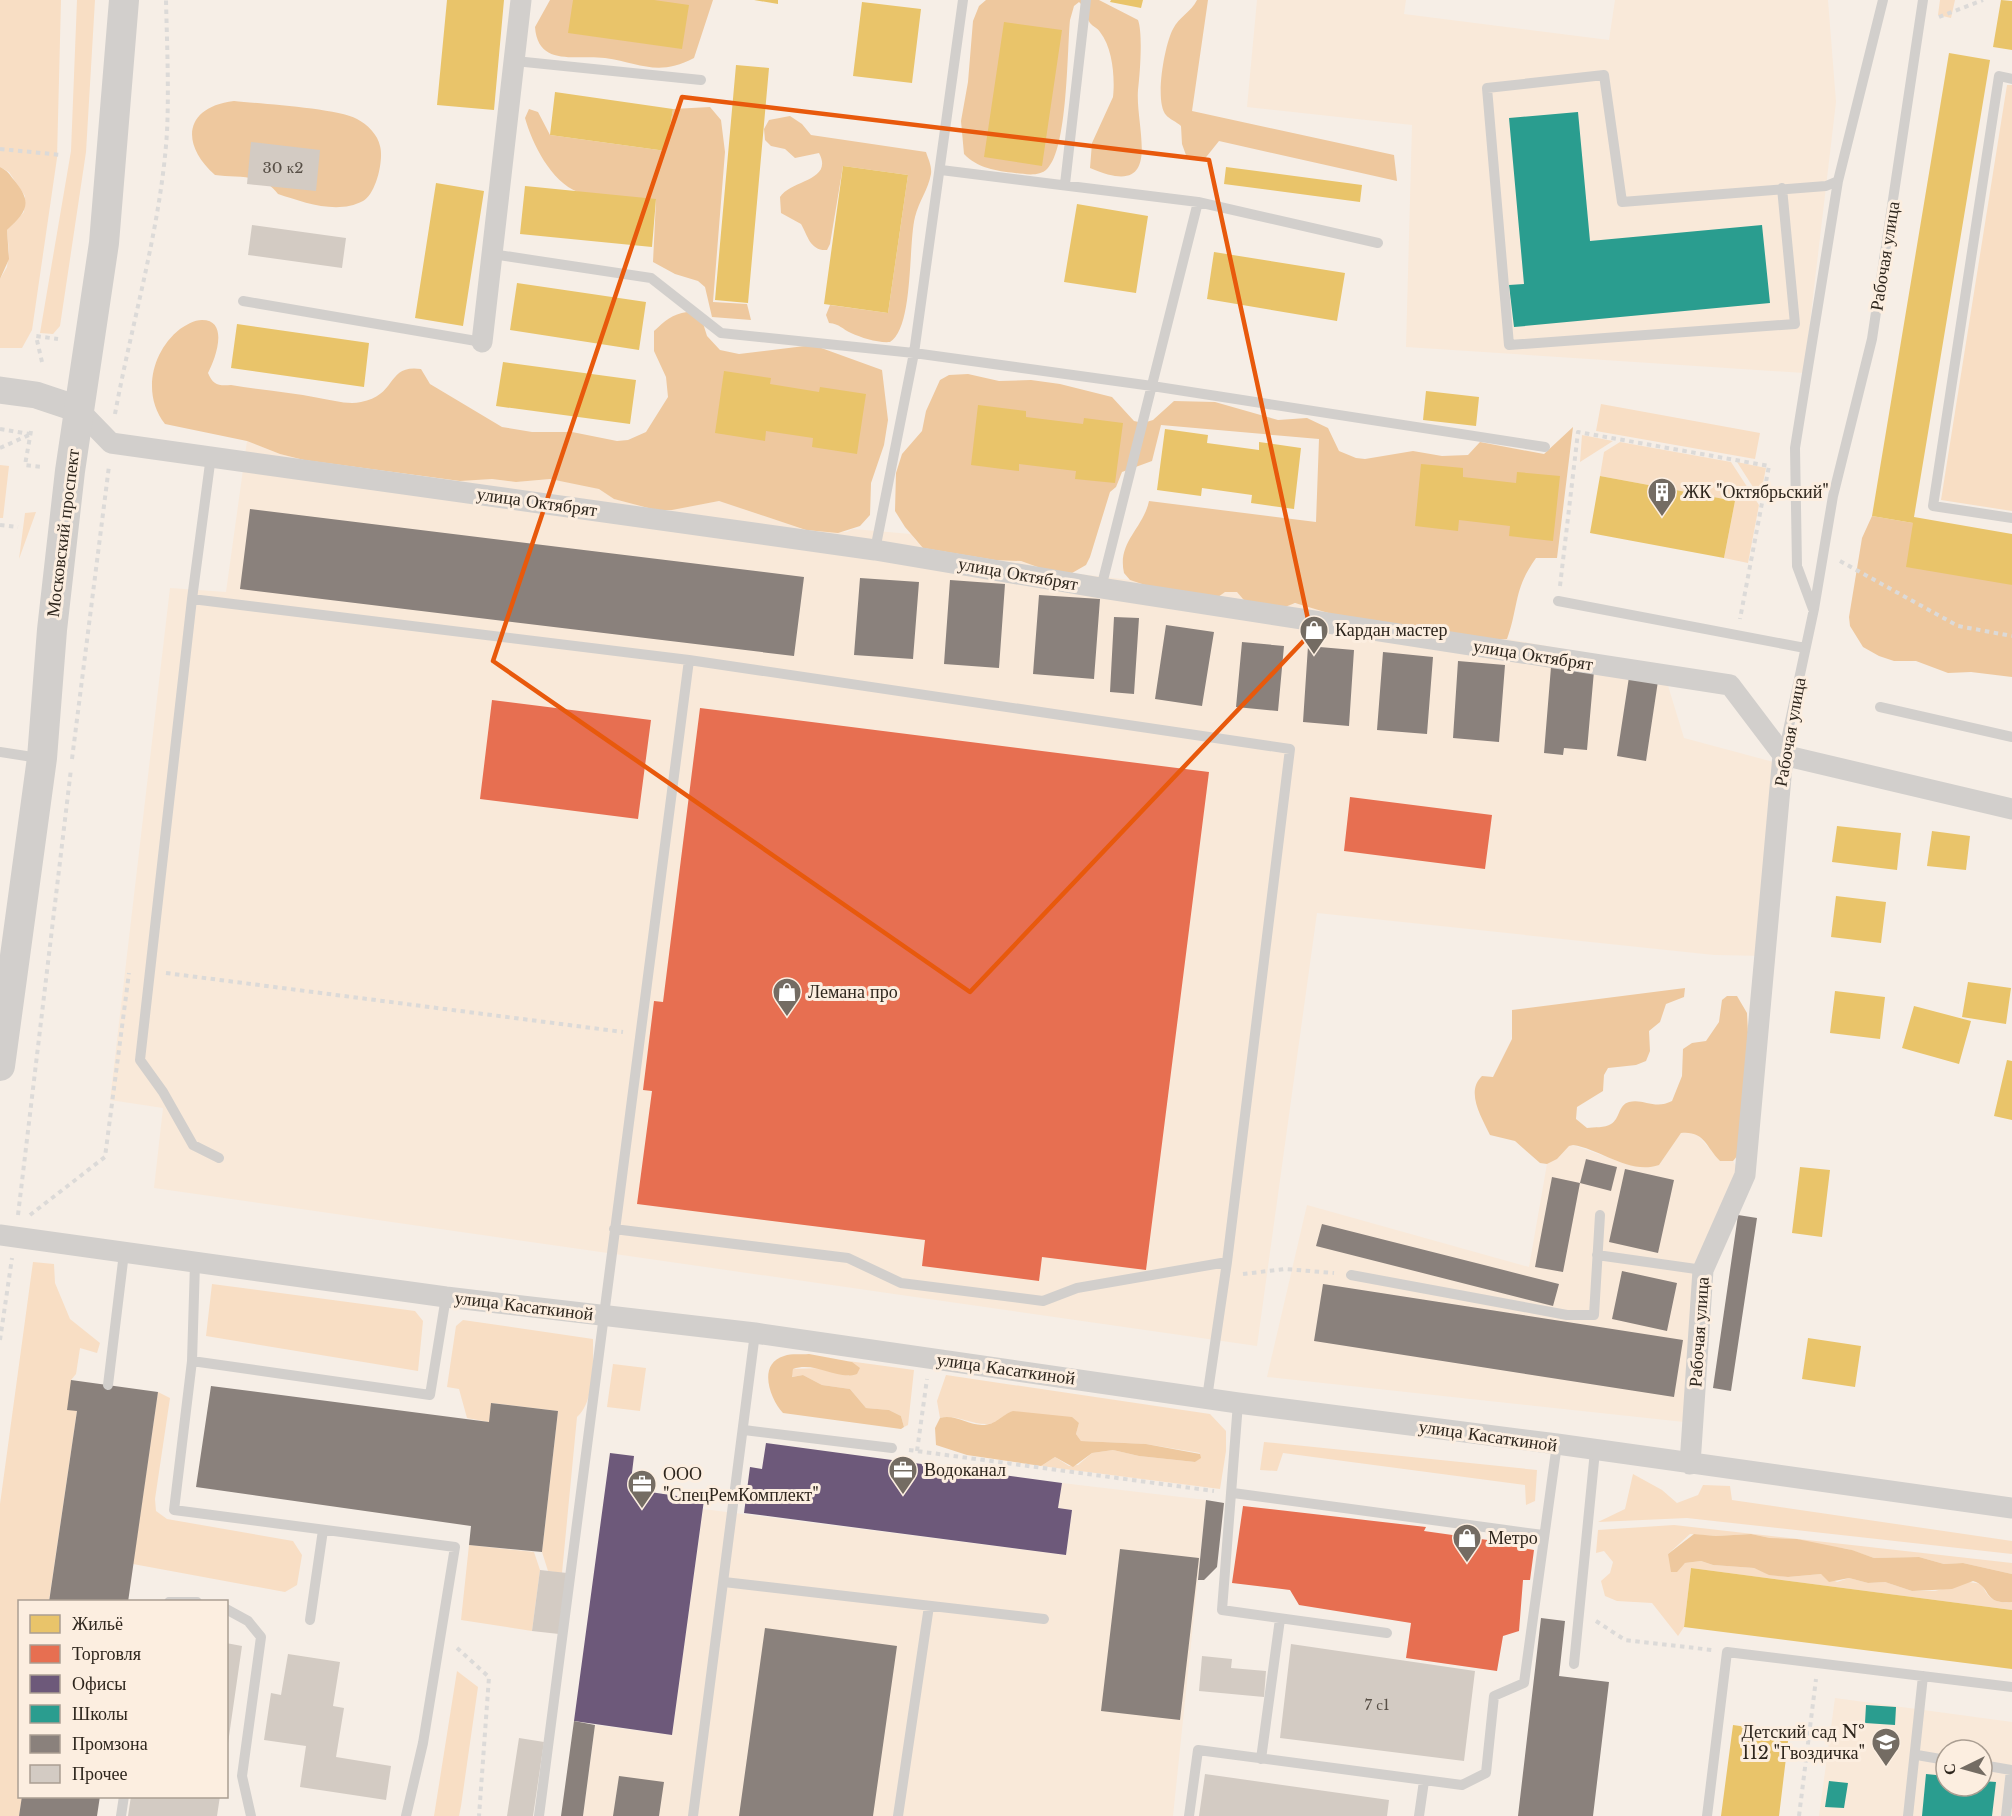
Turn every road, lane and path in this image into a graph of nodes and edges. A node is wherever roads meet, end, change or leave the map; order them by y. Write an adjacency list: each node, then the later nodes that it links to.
1 (124, 0): 31 (main road, Московский проспект)
2 (166, 0): 26 (path)
3 (521, 0): 10 (street)
4 (963, 0): 15 (lane)
5 (1086, 0): 17 (lane)
6 (1883, 0): 16 (lane)
7 (1923, 0): 44 (lane, Рабочая улица)
8 (1983, 0): 9 (path)
9 (1935, 18)
10 (515, 61): 12 (lane); 21 (street)
11 (2012, 79): 40 (lane)
12 (701, 80)
13 (0, 149): 14 (path)
14 (62, 155)
15 (941, 170): 17 (lane); 27 (lane)
16 (1838, 181): 18 (lane); 48 (lane)
17 (1065, 184): 19 (lane)
18 (1782, 189): 18 (lane)
19 (1198, 202): 20 (lane); 29 (lane)
20 (1378, 243)
21 (492, 255): 24 (street); 27 (lane)
22 (243, 301): 24 (lane)
23 (58, 339): 28 (path)
24 (482, 342)
25 (119, 347): 26 (path)
26 (127, 348): 32 (path)
27 (914, 353): 29 (lane); 43 (lane)
28 (42, 362)
29 (1152, 386): 35 (lane); 45 (lane)
30 (0, 390): 31 (street, улица Октябрят)
31 (78, 409): 37 (street, улица Октябрят); 57 (main road, Московский проспект)
32 (114, 418)
33 (0, 429): 34 (path)
34 (30, 433): 36 (path); 39 (path)
35 (1545, 447)
36 (0, 448)
37 (211, 455): 43 (street, улица Октябрят); 46 (lane)
38 (120, 464): 66 (path)
39 (45, 467)
40 (2012, 518)
41 (0, 525): 42 (path)
42 (18, 527)
43 (875, 550): 45 (street, улица Октябрят)
44 (1824, 552): 48 (lane, Рабочая улица); 50 (path)
45 (1101, 588): 56 (street, улица Октябрят)
46 (192, 599): 52 (lane); 60 (lane)
47 (1558, 601): 49 (lane); 49 (path)
48 (1814, 609): 51 (lane, Рабочая улица)
49 (1737, 635): 51 (lane)
50 (2012, 636)
51 (1805, 648): 56 (lane, Рабочая улица)
52 (688, 660): 61 (lane); 69 (lane)
53 (1880, 707): 54 (lane)
54 (2012, 736)
55 (0, 752): 57 (lane)
56 (1783, 755): 58 (street); 71 (street, Рабочая улица)
57 (42, 758): 59 (main road, Московский проспект)
58 (2012, 809)
59 (7, 962): 62 (main road, Московский проспект)
60 (150, 971): 61 (path); 63 (lane); 66 (path)
61 (640, 1034): 65 (lane)
62 (0, 1066)
63 (219, 1158)
64 (1600, 1215): 68 (lane)
65 (614, 1229): 69 (lane); 75 (lane)
66 (10, 1233): 67 (street, улица Касаткиной); 77 (path)
67 (124, 1253): 70 (street, улица Касаткиной); 79 (lane)
68 (1597, 1256): 71 (lane); 72 (lane)
69 (1227, 1262): 73 (lane)
70 (195, 1263): 74 (street, улица Касаткиной); 78 (lane)
71 (1703, 1270): 88 (street, Рабочая улица)
72 (1352, 1275): 73 (path)
73 (1225, 1276): 80 (lane)
74 (446, 1297): 75 (street, улица Касаткиной); 78 (lane)
75 (603, 1315): 76 (street, улица Касаткиной); 117 (lane)
76 (755, 1333): 80 (street, улица Касаткиной); 83 (lane)
77 (0, 1340)
78 (192, 1360): 91 (lane)
79 (108, 1385)
80 (1207, 1398): 81 (street, улица Касаткиной)
81 (1238, 1403): 84 (street, улица Касаткиной); 89 (lane)
82 (924, 1407): 86 (path)
83 (744, 1430): 85 (lane); 93 (lane)
84 (1557, 1444): 87 (street, улица Касаткиной); 92 (lane)
85 (892, 1448): 86 (path)
86 (917, 1451): 89 (path)
87 (1595, 1451): 88 (street, улица Касаткиной); 95 (lane)
88 (1690, 1464): 90 (street, улица Касаткиной)
89 (1233, 1493): 92 (lane); 98 (lane)
90 (2012, 1508)
91 (322, 1530): 99 (lane); 100 (lane)
92 (1543, 1536): 111 (lane)
93 (724, 1582): 94 (lane); 118 (lane)
94 (929, 1606): 97 (lane); 119 (lane)
95 (1579, 1609): 102 (path); 104 (lane)
96 (228, 1610): 114 (lane)
97 (1044, 1619)
98 (1280, 1619): 101 (lane); 109 (lane)
99 (310, 1620)
100 (441, 1633): 115 (lane); 116 (path)
101 (1387, 1633)
102 (1727, 1652): 103 (lane); 122 (lane)
103 (1818, 1663): 105 (lane); 123 (path)
104 (1574, 1664)
105 (1923, 1676): 106 (lane); 107 (lane)
106 (2012, 1687)
107 (1917, 1755): 108 (lane); 124 (lane)
108 (1934, 1758)
109 (1261, 1759): 111 (lane); 120 (lane)
110 (1994, 1767): 125 (lane)
111 (1424, 1780): 121 (lane)
112 (124, 1798): 113 (lane)
113 (122, 1816)
114 (251, 1816)
115 (406, 1816)
116 (479, 1816)
117 (538, 1816)
118 (693, 1816)
119 (898, 1816)
120 (1189, 1816)
121 (1419, 1816)
122 (1707, 1816)
123 (1798, 1816)
124 (1908, 1816)
125 (2006, 1816)

